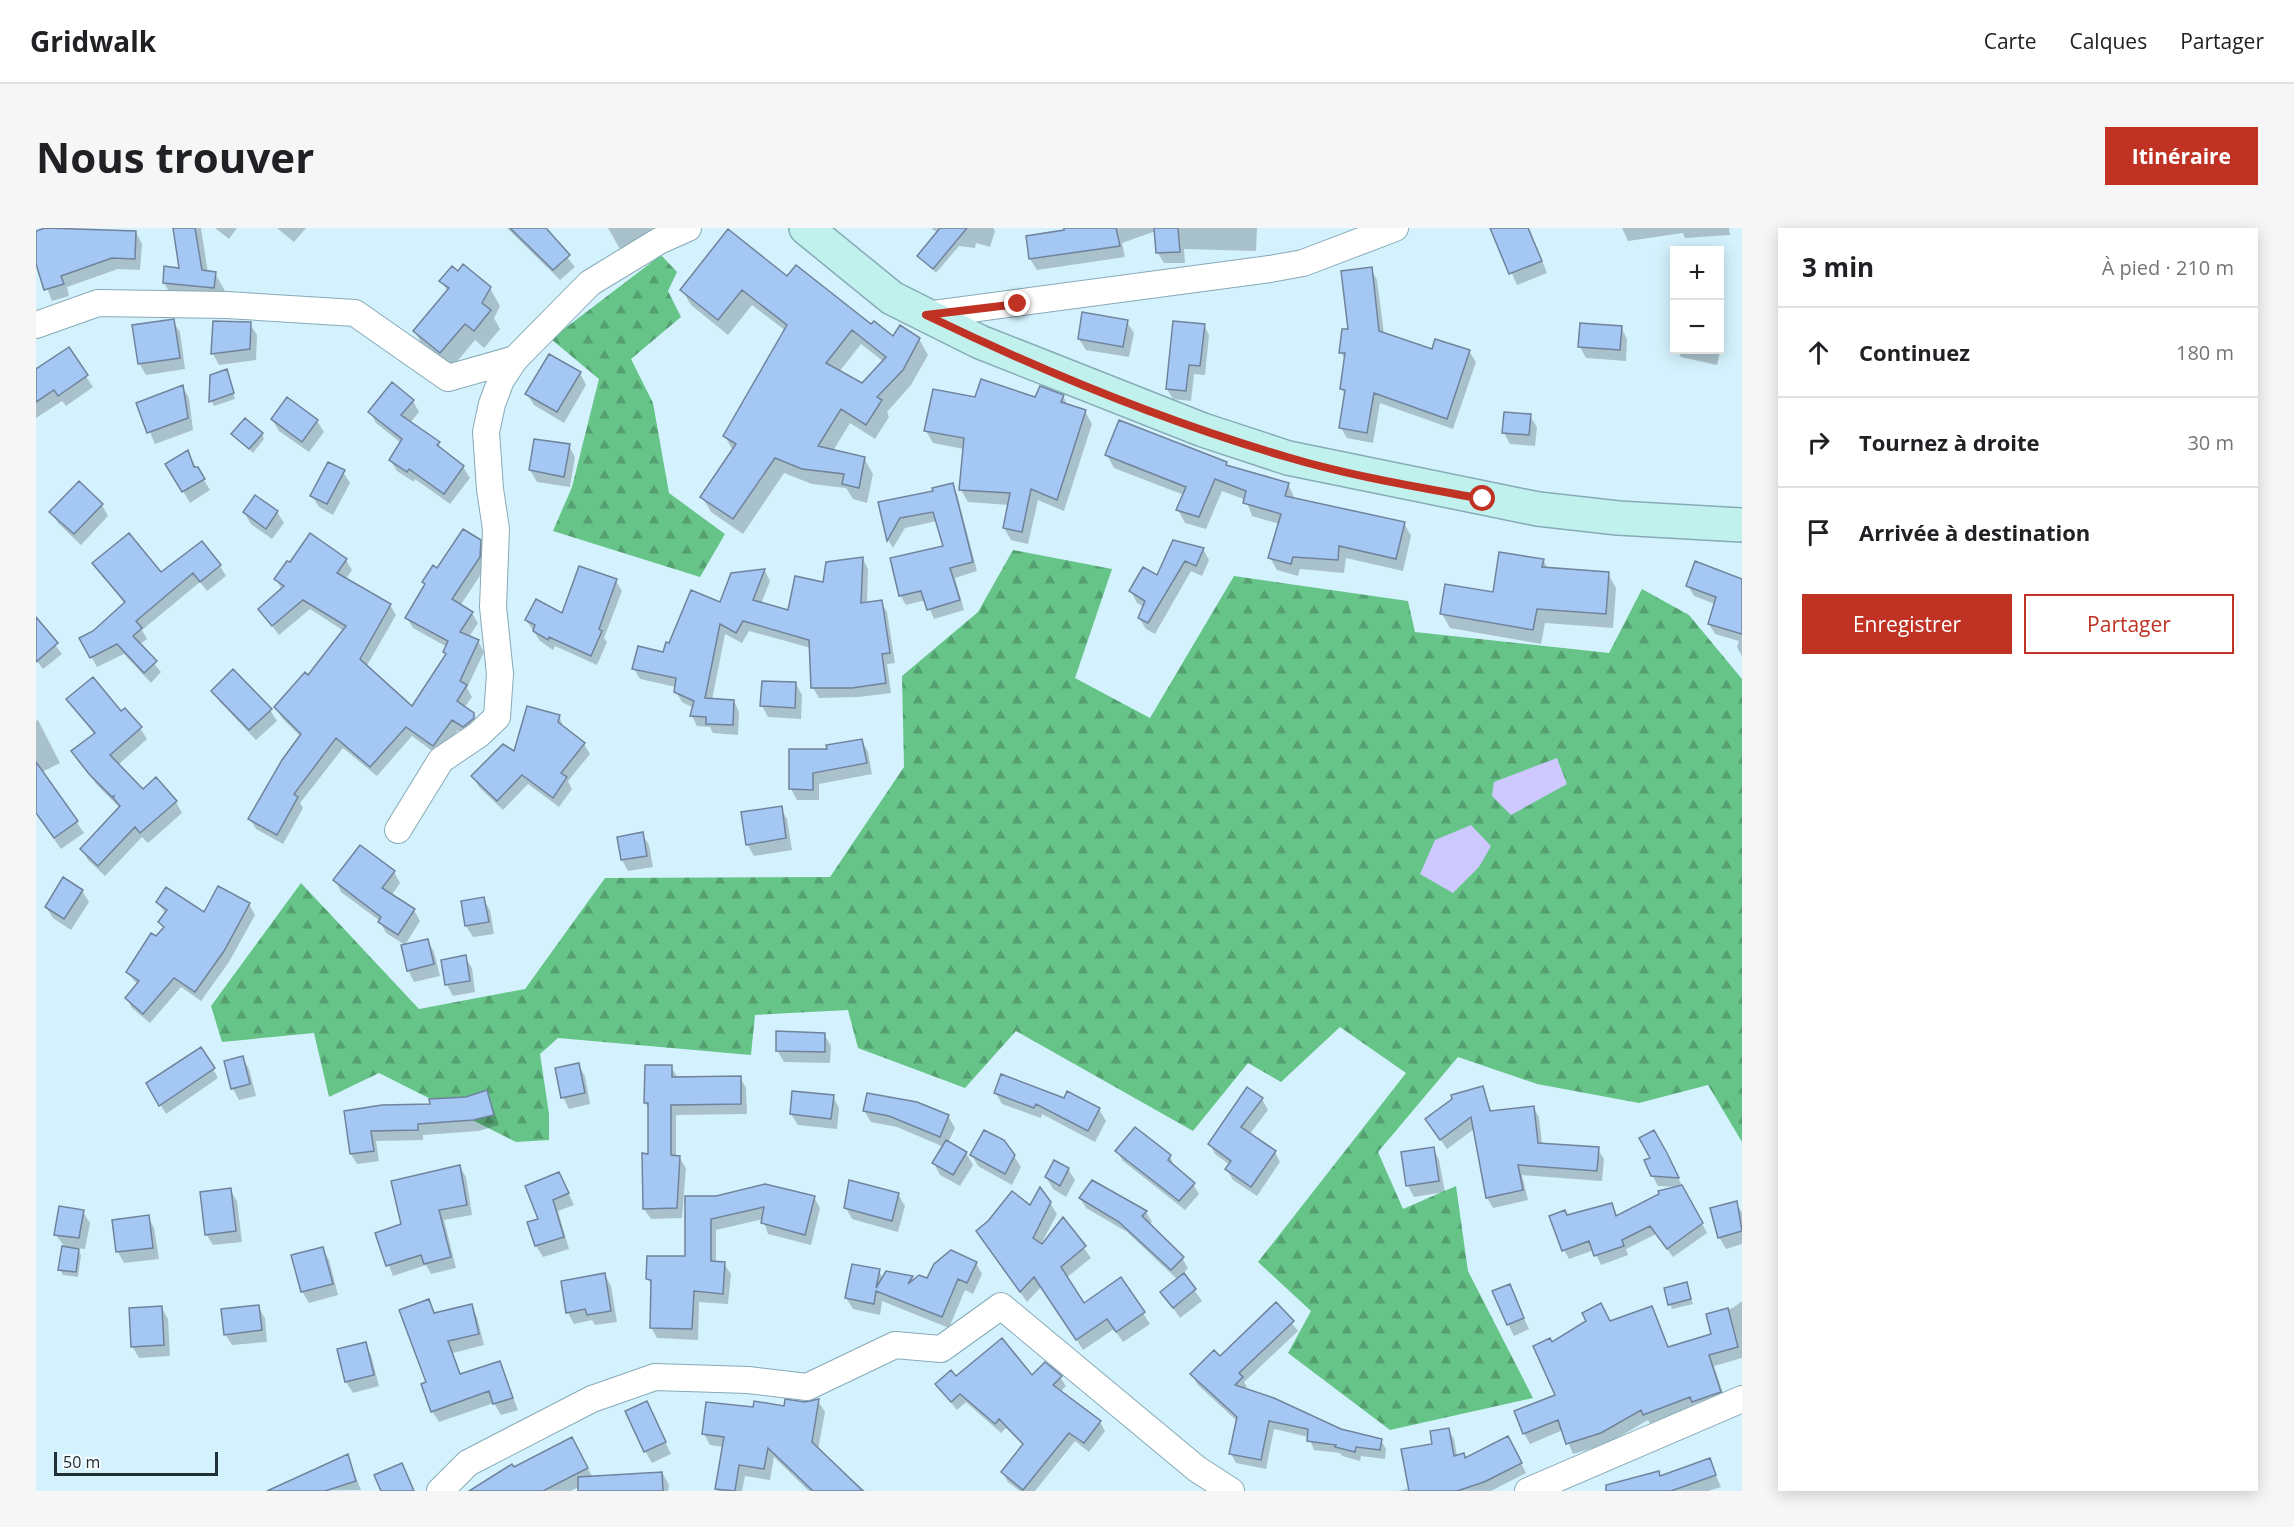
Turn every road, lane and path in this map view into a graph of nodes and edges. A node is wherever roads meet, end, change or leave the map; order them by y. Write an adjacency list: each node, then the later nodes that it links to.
1 (688, 228): 6 (street)
2 (806, 228): 4 (main road)
3 (1395, 228): 4 (street)
4 (926, 315): 7 (main road)
5 (36, 325): 6 (street)
6 (515, 359): 8 (street)
7 (1742, 525)
8 (398, 830)
9 (1742, 1399): 12 (street)
10 (440, 1491): 11 (street)
11 (1231, 1491)
12 (1528, 1491)

